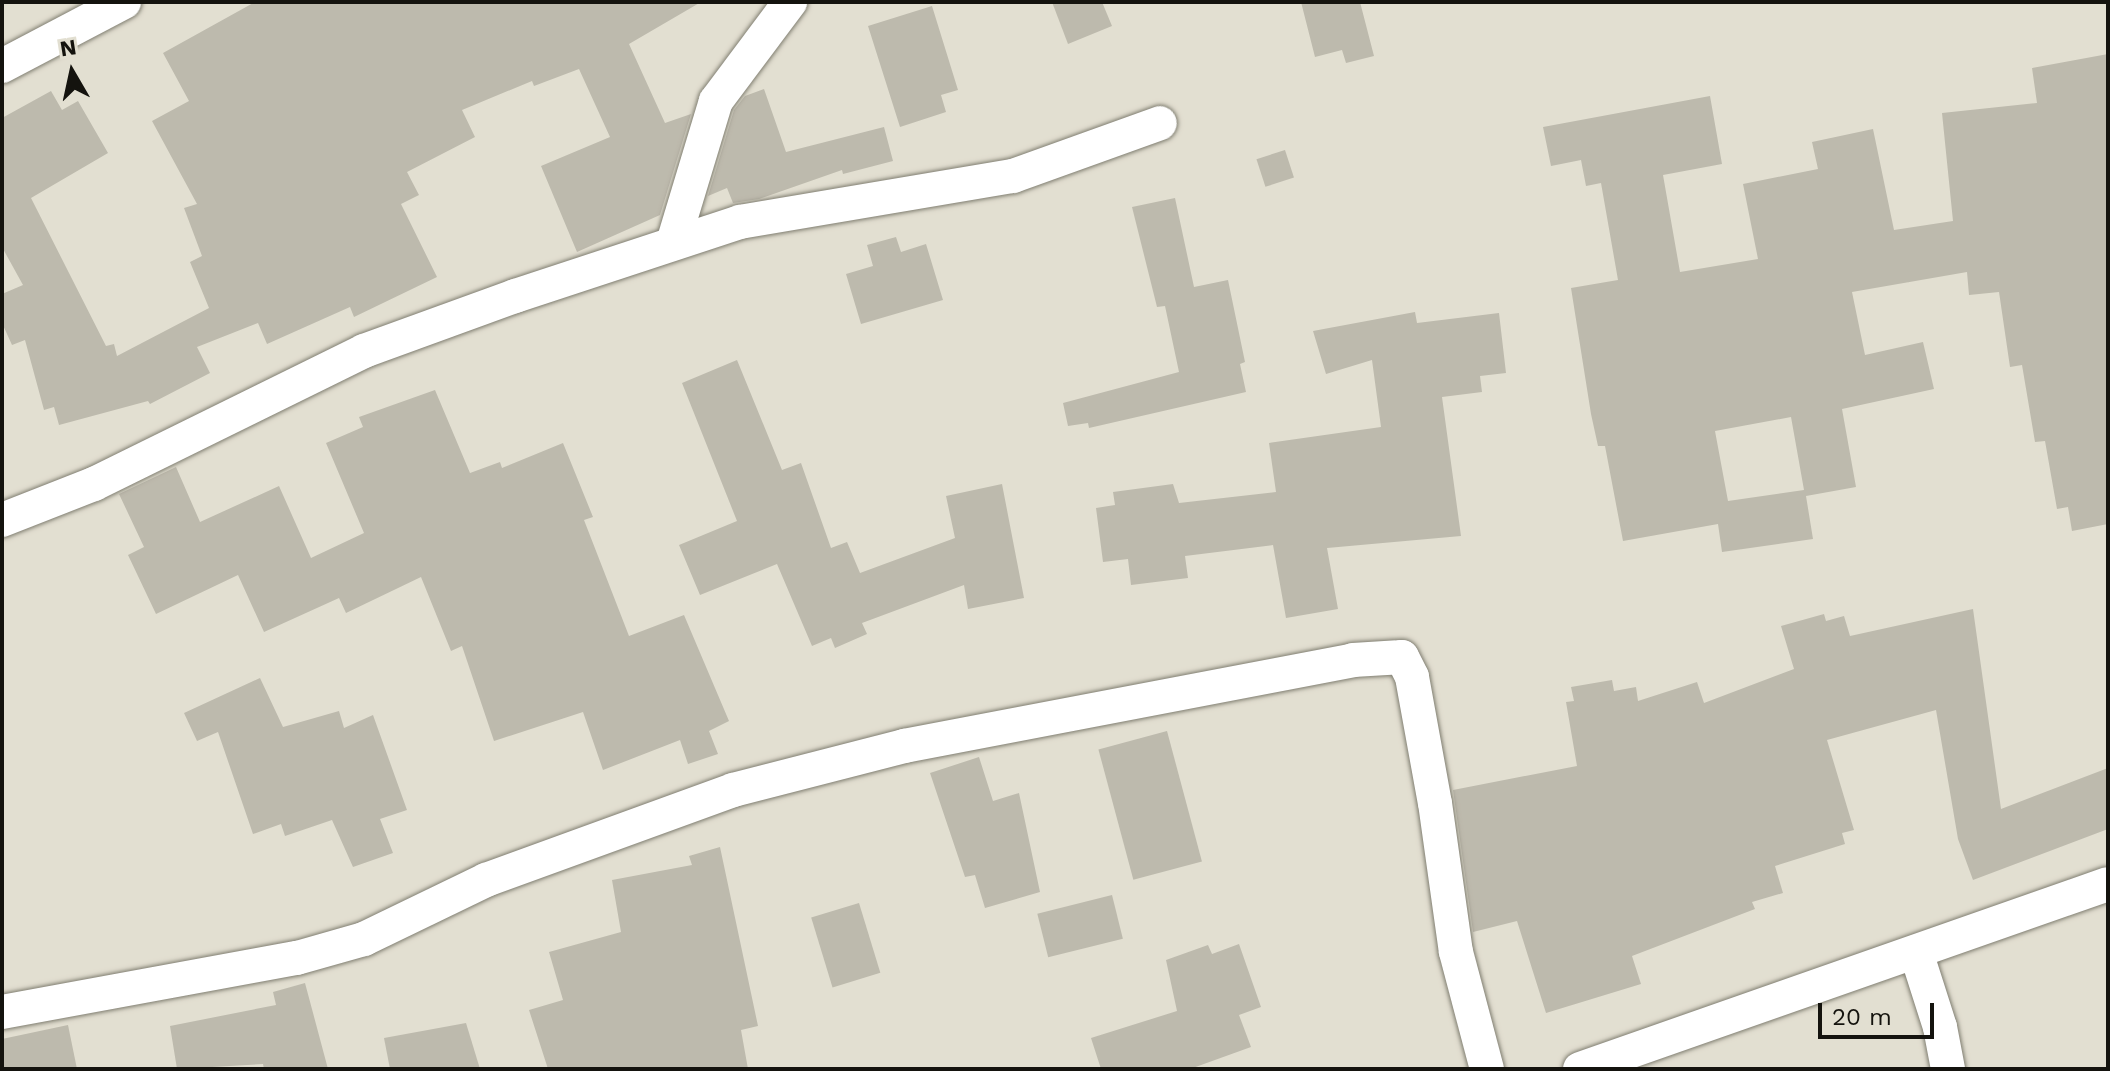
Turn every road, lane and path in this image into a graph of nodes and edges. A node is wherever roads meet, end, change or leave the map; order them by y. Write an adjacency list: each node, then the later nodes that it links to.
1 (124, 2): 3 (street)
2 (790, 2): 5 (street)
3 (2, 66)
4 (1160, 123): 5 (street)
5 (673, 243): 6 (street)
6 (2, 520)
7 (2108, 884): 8 (street)
8 (1916, 952): 11 (street); 12 (street)
9 (2, 1012): 10 (street)
10 (1487, 1069)
11 (1580, 1069)
12 (1948, 1069)

